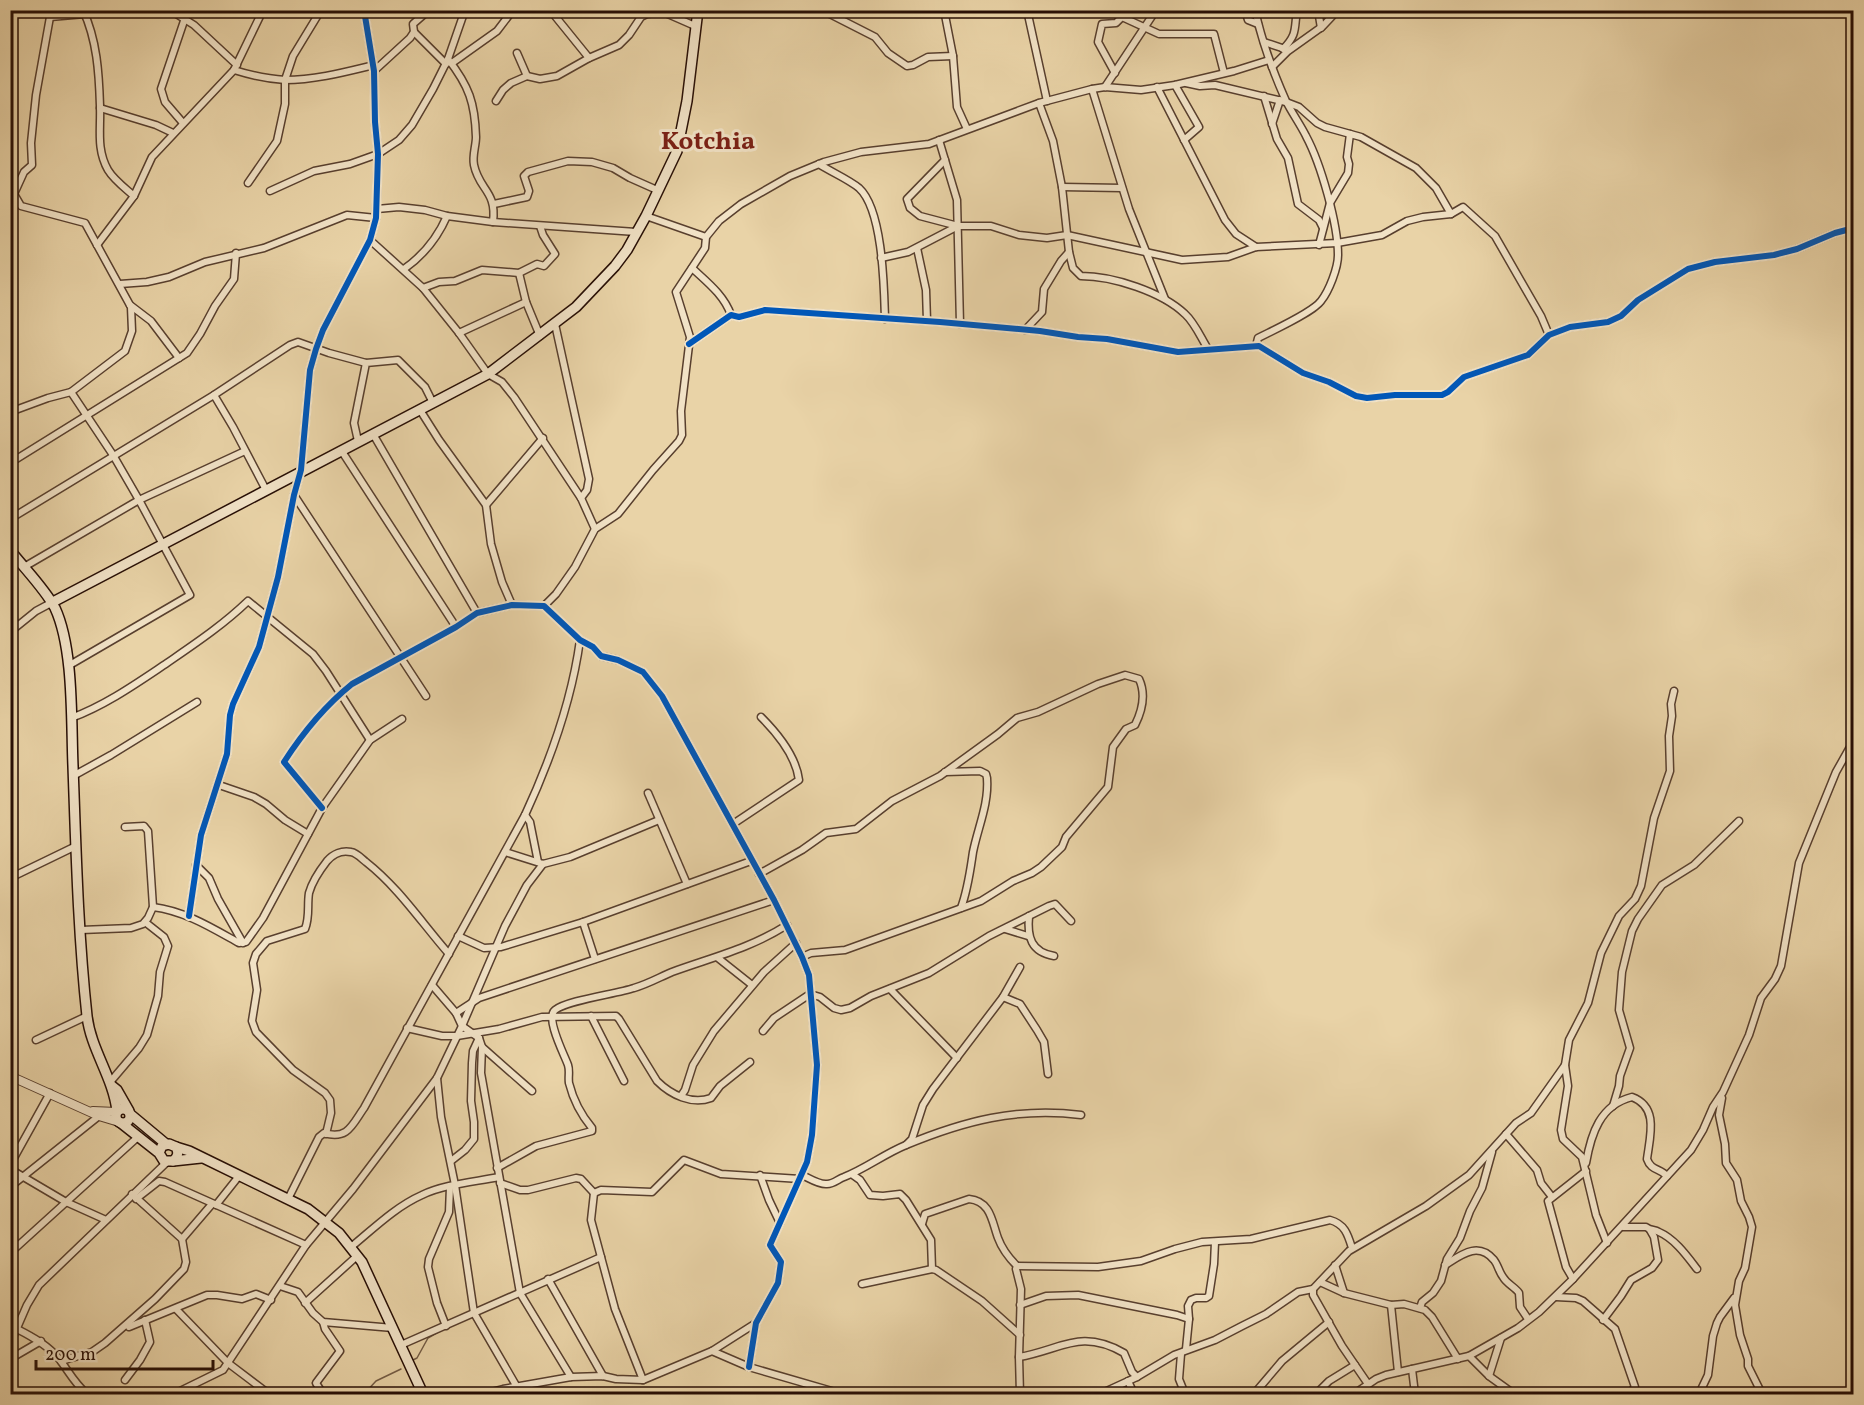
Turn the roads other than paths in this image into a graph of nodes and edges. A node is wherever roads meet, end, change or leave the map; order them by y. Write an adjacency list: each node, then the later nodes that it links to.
1 (170, 10): 23 (street)
2 (190, 10): 23 (street)
3 (263, 10): 36 (street)
4 (321, 10): 41 (street)
5 (364, 10): 37 (street)
6 (429, 10): 28 (street)
7 (465, 10): 34 (street)
8 (513, 10): 34 (street)
9 (699, 10): 25 (main road)
10 (822, 10): 32 (street)
11 (944, 10): 32 (street)
12 (1027, 10): 49 (street)
13 (1156, 10): 26 (street)
14 (1245, 10): 24 (street)
15 (1255, 10): 24 (street)
16 (1297, 10): 30 (street)
17 (1320, 10): 18 (street); 27 (street)
18 (1337, 11): 27 (street)
19 (84, 12): 20 (street); 52 (street)
20 (50, 14): 86 (street)
21 (640, 14): 25 (street); 33 (street)
22 (555, 16): 33 (street)
23 (185, 18): 36 (street); 53 (street)
24 (1258, 24): 29 (street)
25 (695, 26): 66 (main road)
26 (1146, 28): 38 (street); 38 (street); 39 (street)
27 (1321, 28): 30 (street)
28 (414, 32): 34 (street); 37 (street)
29 (1263, 42): 30 (street); 35 (street)
30 (1286, 50): 35 (street)
31 (517, 53): 40 (street)
32 (953, 56): 55 (street)
33 (588, 58): 40 (street)
34 (449, 62): 60 (street); 70 (street)
35 (1270, 63): 39 (street); 50 (street)
36 (235, 67): 41 (street); 53 (street)
37 (374, 68): 41 (street); 60 (street)
38 (1116, 73): 44 (street)
39 (1224, 73): 42 (street)
40 (527, 76): 48 (street)
41 (285, 80): 63 (street)
42 (1183, 82): 43 (street); 47 (street)
43 (1174, 85): 45 (street); 59 (street)
44 (1105, 87): 45 (street); 46 (street)
45 (1157, 87): 59 (street)
46 (1092, 89): 49 (street); 65 (street)
47 (1264, 96): 50 (street); 54 (street)
48 (496, 101)
49 (1047, 101): 51 (street)
50 (1283, 101): 54 (street); 57 (street); 69 (street)
51 (1039, 103): 55 (street); 64 (street)
52 (100, 108): 56 (street); 68 (street)
53 (183, 123): 56 (street)
54 (1272, 124): 79 (street)
55 (967, 129): 58 (street)
56 (173, 134): 68 (street)
57 (1350, 134): 69 (street); 72 (street)
58 (939, 140): 61 (street); 62 (street)
59 (1184, 140): 88 (street)
60 (378, 154): 67 (street); 71 (street)
61 (945, 160): 78 (street); 78 (street)
62 (819, 164): 83 (street); 93 (street)
63 (248, 183)
64 (1062, 187): 65 (street); 82 (street)
65 (1122, 188): 91 (street)
66 (657, 190): 70 (street); 74 (main road)
67 (270, 191)
68 (134, 196): 86 (street)
69 (1330, 203): 79 (street); 85 (street)
70 (494, 204): 76 (street)
71 (377, 209): 73 (street); 75 (street)
72 (1451, 214): 85 (street); 109 (street)
73 (447, 216): 76 (street); 95 (street)
74 (645, 216): 81 (main road); 83 (street)
75 (376, 218): 84 (street); 92 (street)
76 (493, 222): 77 (street)
77 (540, 226): 81 (street); 96 (street)
78 (958, 226): 82 (street); 89 (street); 106 (street)
79 (1323, 228): 87 (street)
80 (1854, 228): 109 (street)
81 (636, 232): 105 (main road)
82 (1067, 235): 90 (street); 91 (street)
83 (706, 237): 94 (street)
84 (370, 240): 95 (street); 113 (street)
85 (1337, 243): 87 (street); 112 (street)
86 (97, 245): 97 (street)
87 (1319, 245): 88 (street)
88 (1256, 247): 91 (street)
89 (917, 248): 93 (street); 104 (street)
90 (1069, 252): 99 (street); 107 (street)
91 (1145, 252): 99 (street)
92 (236, 253): 97 (street); 115 (street)
93 (881, 258): 103 (street)
94 (692, 268): 102 (street); 111 (street)
95 (404, 269): 98 (street)
96 (519, 273): 98 (street); 100 (street)
97 (120, 284): 101 (street)
98 (423, 288): 108 (street)
99 (1164, 299): 114 (street)
100 (526, 302): 108 (street); 110 (street)
101 (130, 305): 115 (street); 118 (street)
102 (731, 315): 103 (street); 111 (street)
103 (885, 319): 104 (street)
104 (927, 321): 106 (street)
105 (555, 324): 110 (main road); 134 (street)
106 (960, 324): 107 (street)
107 (1025, 330): 114 (street)
108 (459, 333): 117 (street)
109 (1549, 335): 112 (street)
110 (540, 336): 117 (main road)
111 (689, 344): 138 (street)
112 (1256, 346): 114 (street)
113 (316, 349): 116 (street); 119 (street); 131 (street)
114 (1208, 349)
115 (179, 358): 123 (street)
116 (366, 363): 120 (street); 126 (street)
117 (488, 374): 120 (main road); 125 (street)
118 (71, 392): 122 (street); 123 (street)
119 (214, 395): 128 (street); 129 (street)
120 (434, 403): 121 (main road)
121 (420, 410): 124 (main road); 136 (street)
122 (10, 412)
123 (87, 415): 129 (street); 130 (street)
124 (373, 434): 126 (main road); 145 (street)
125 (543, 438): 134 (street); 136 (street)
126 (358, 441): 127 (main road)
127 (341, 450): 131 (main road); 147 (street)
128 (245, 451): 132 (street); 135 (street)
129 (113, 455): 135 (street); 137 (street)
130 (10, 463)
131 (301, 471): 132 (main road); 133 (street)
132 (266, 490): 139 (main road)
133 (294, 495): 146 (street); 150 (street)
134 (581, 498): 138 (street)
135 (139, 500): 139 (street); 141 (street)
136 (486, 505): 143 (street)
137 (10, 519)
138 (595, 529): 144 (street)
139 (163, 545): 142 (main road); 151 (street)
140 (10, 550): 141 (main road)
141 (24, 567): 142 (main road)
142 (51, 603): 148 (street); 151 (main road)
143 (512, 605): 144 (street); 145 (street)
144 (544, 606): 149 (street)
145 (477, 613): 147 (street)
146 (268, 615): 153 (street); 157 (street); 163 (street)
147 (456, 627): 150 (street)
148 (10, 632)
149 (580, 640): 166 (street); 169 (street)
150 (401, 656): 153 (street); 154 (street)
151 (68, 666): 157 (main road)
152 (1674, 691): 221 (street)
153 (340, 694): 159 (street); 165 (street)
154 (426, 696)
155 (197, 702): 162 (street)
156 (761, 717): 169 (street)
157 (71, 718): 162 (main road)
158 (402, 719): 159 (street)
159 (370, 740): 165 (street)
160 (1854, 740): 228 (street)
161 (945, 772): 177 (street); 182 (street); 182 (street)
162 (73, 776): 172 (main road)
163 (219, 785): 171 (street); 176 (street)
164 (648, 793): 167 (street)
165 (322, 808): 171 (street)
166 (525, 815): 173 (street); 175 (street)
167 (659, 820): 175 (street); 179 (street)
168 (1739, 821): 231 (street)
169 (733, 824): 174 (street)
170 (125, 827): 181 (street)
171 (308, 834): 193 (street)
172 (77, 846): 178 (street); 190 (main road)
173 (505, 852): 175 (street); 191 (street)
174 (751, 861): 177 (street); 179 (street)
175 (540, 863): 195 (street)
176 (196, 865): 183 (street); 193 (street)
177 (759, 874): 180 (street)
178 (10, 878)
179 (687, 884): 187 (street)
180 (774, 900): 188 (street); 200 (street)
181 (153, 907): 183 (street); 186 (street)
182 (961, 908): 198 (street)
183 (189, 916): 193 (street)
184 (1029, 916): 185 (street); 189 (street); 192 (street)
185 (1071, 921)
186 (145, 922): 190 (street); 226 (street)
187 (583, 922): 195 (street); 200 (street)
188 (787, 925): 194 (street); 199 (street)
189 (1005, 929): 192 (street); 204 (street)
190 (81, 930): 209 (main road)
191 (458, 936): 195 (street); 196 (street)
192 (1029, 936): 197 (street)
193 (243, 943)
194 (796, 943): 198 (street); 203 (street)
195 (496, 948): 207 (street)
196 (448, 954): 202 (street); 238 (street)
197 (1054, 956)
198 (802, 957): 205 (street)
199 (718, 958): 203 (street); 210 (street)
200 (596, 959): 207 (street)
201 (1020, 967): 206 (street)
202 (432, 985): 208 (street); 213 (street)
203 (752, 985): 230 (street)
204 (890, 989): 205 (street); 219 (street)
205 (810, 994): 214 (street); 254 (street)
206 (1003, 998): 219 (street); 222 (street)
207 (472, 1002): 208 (street); 212 (street)
208 (456, 1013): 212 (street)
209 (87, 1016): 217 (street); 226 (main road)
210 (551, 1016): 211 (street); 216 (street); 248 (street)
211 (591, 1016): 225 (street); 230 (street)
212 (462, 1026): 215 (street); 216 (street)
213 (406, 1028): 215 (street); 238 (street)
214 (763, 1031)
215 (457, 1036): 216 (street); 224 (street)
216 (476, 1036): 218 (street); 246 (street)
217 (36, 1040)
218 (482, 1047): 227 (street); 248 (street)
219 (957, 1058): 242 (street)
220 (750, 1062): 230 (street)
221 (1565, 1065): 239 (street); 249 (street)
222 (1048, 1074)
223 (10, 1076): 229 (street)
224 (436, 1078): 246 (street); 266 (street)
225 (624, 1081)
226 (112, 1083): 233 (main road); 234 (main road)
227 (532, 1091)
228 (1723, 1092): 253 (street); 293 (street)
229 (50, 1093): 232 (street); 247 (street)
230 (681, 1095)
231 (1613, 1106): 249 (street); 253 (street)
232 (92, 1111): 233 (street); 236 (street)
233 (116, 1111): 234 (main road); 237 (main road)
234 (130, 1113): 237 (main road); 241 (main road)
235 (1081, 1115): 242 (street)
236 (99, 1116): 237 (street); 255 (street)
237 (120, 1122): 240 (main road)
238 (326, 1134): 262 (street)
239 (1506, 1134): 243 (street); 261 (street)
240 (139, 1135): 244 (main road); 263 (street)
241 (171, 1145): 244 (main road); 244 (main road); 245 (main road)
242 (905, 1145): 251 (street)
243 (1492, 1148): 276 (street); 281 (street)
244 (165, 1158): 245 (main road); 260 (street)
245 (201, 1158): 252 (main road)
246 (451, 1161): 258 (street)
247 (10, 1167): 255 (street)
248 (497, 1168): 256 (street)
249 (1586, 1169): 261 (street); 273 (street)
250 (760, 1175): 254 (street); 259 (street); 267 (street)
251 (853, 1175): 254 (street); 268 (street)
252 (239, 1176): 262 (main road); 264 (street)
253 (1667, 1176): 269 (street)
254 (801, 1177): 267 (street)
255 (22, 1178): 257 (street); 263 (street)
256 (499, 1180): 258 (street); 259 (street); 291 (street)
257 (10, 1186)
258 (453, 1186): 275 (street); 301 (street); 309 (street)
259 (594, 1192): 279 (street)
260 (134, 1197): 264 (street); 265 (street); 271 (street)
261 (1551, 1197): 286 (street)
262 (288, 1199): 266 (main road)
263 (66, 1202): 265 (street); 277 (street)
264 (214, 1204): 271 (street); 274 (street)
265 (106, 1220): 311 (street)
266 (326, 1222): 274 (street); 275 (main road)
267 (780, 1222): 308 (street)
268 (922, 1224): 282 (street); 283 (street)
269 (1623, 1227): 270 (street); 273 (street)
270 (1650, 1230): 284 (street); 305 (street)
271 (182, 1239): 312 (street)
272 (1215, 1242): 276 (street); 282 (street); 302 (street)
273 (1607, 1243): 286 (street)
274 (306, 1245): 289 (street)
275 (351, 1247): 278 (main road)
276 (1352, 1248): 280 (street)
277 (10, 1253)
278 (357, 1256): 296 (street); 310 (main road)
279 (601, 1257): 285 (street); 335 (street)
280 (1335, 1265): 287 (street); 292 (street)
281 (1445, 1265): 299 (street); 303 (street)
282 (1017, 1266): 297 (street)
283 (932, 1269): 288 (street); 313 (street)
284 (1697, 1269)
285 (548, 1279): 291 (street); 330 (street)
286 (1573, 1279): 294 (street)
287 (1320, 1282): 290 (street); 292 (street)
288 (862, 1284)
289 (280, 1286): 295 (street); 296 (street)
290 (1313, 1289): 307 (street); 319 (street)
291 (520, 1293): 301 (street); 332 (street)
292 (1344, 1293): 298 (street)
293 (1736, 1295): 358 (street); 359 (street)
294 (1556, 1297): 303 (street); 305 (street)
295 (271, 1300): 300 (street); 325 (street)
296 (305, 1303): 306 (street)
297 (1020, 1305): 302 (street); 313 (street)
298 (1391, 1305): 299 (street); 329 (street)
299 (1420, 1308): 323 (street)
300 (176, 1309): 304 (street); 325 (street)
301 (474, 1313): 309 (street); 338 (street)
302 (1189, 1319): 319 (street)
303 (1528, 1319): 314 (street)
304 (145, 1320): 312 (street); 334 (street)
305 (1603, 1320): 357 (street)
306 (323, 1322): 310 (street); 343 (street)
307 (1329, 1322): 326 (street); 352 (street)
308 (756, 1323): 318 (street); 327 (street)
309 (446, 1326): 317 (street)
310 (393, 1328): 317 (main road)
311 (17, 1329): 315 (street); 316 (street)
312 (118, 1332): 324 (street)
313 (1020, 1335): 321 (street)
314 (1501, 1338): 320 (street); 331 (street)
315 (41, 1341): 322 (street); 324 (street)
316 (10, 1344)
317 (401, 1346): 344 (main road)
318 (712, 1351): 327 (street); 335 (street)
319 (1183, 1352): 333 (street); 351 (street)
320 (1469, 1356): 323 (street); 331 (street)
321 (1018, 1357): 333 (street); 348 (street)
322 (10, 1359)
323 (1458, 1359): 328 (street)
324 (61, 1361): 340 (street)
325 (228, 1363): 339 (street); 342 (street)
326 (1355, 1365): 337 (street); 353 (street)
327 (749, 1367): 347 (street)
328 (1412, 1369): 329 (street); 355 (street)
329 (1398, 1372): 337 (street)
330 (603, 1376): 332 (street); 335 (street)
331 (1489, 1376): 356 (street)
332 (571, 1377): 338 (street)
333 (1137, 1377): 336 (street)
334 (125, 1380)
335 (643, 1380)
336 (1128, 1381): 349 (street); 350 (street)
337 (1368, 1384): 354 (street)
338 (517, 1386): 345 (street); 346 (street)
339 (187, 1392): 341 (street)
340 (87, 1395)
341 (174, 1395)
342 (269, 1395)
343 (324, 1395)
344 (423, 1395)
345 (483, 1395)
346 (520, 1395)
347 (842, 1395)
348 (1020, 1395)
349 (1100, 1395)
350 (1134, 1395)
351 (1185, 1395)
352 (1254, 1395)
353 (1316, 1395)
354 (1354, 1395)
355 (1416, 1395)
356 (1514, 1395)
357 (1629, 1395)
358 (1699, 1395)
359 (1762, 1395)

